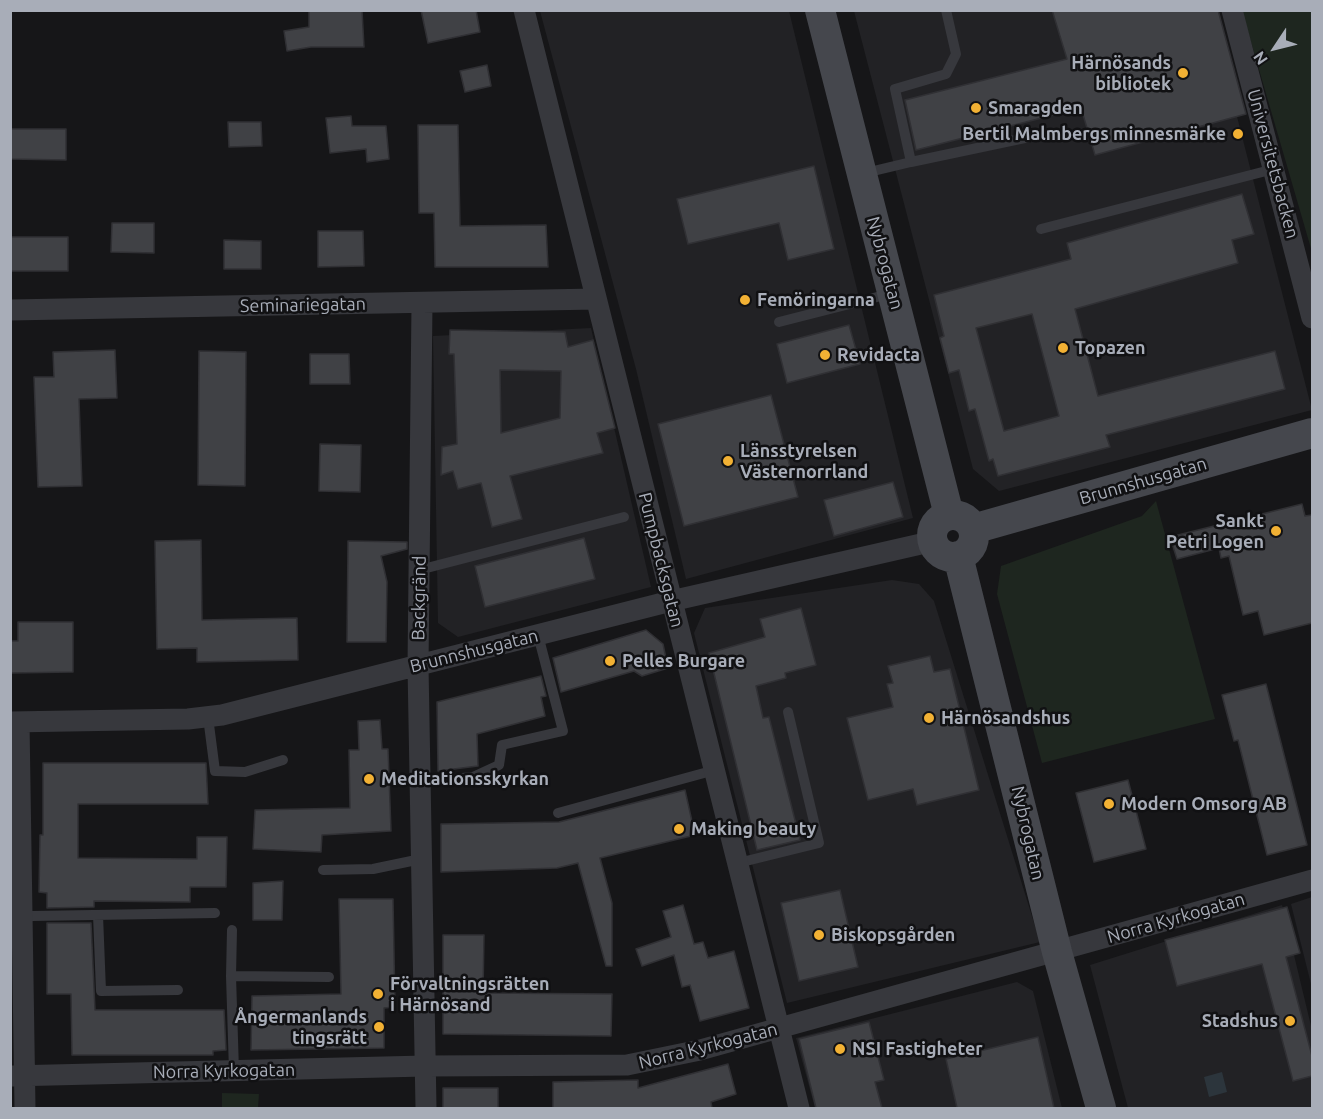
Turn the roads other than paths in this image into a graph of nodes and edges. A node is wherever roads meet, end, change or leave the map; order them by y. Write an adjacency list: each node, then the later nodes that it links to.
1 (524, 10): 11 (street, Pumpbacksgatan)
2 (820, 10): 8 (main road, Nybrogatan)
3 (946, 10): 6 (lane)
4 (1232, 10): 7 (street, Universitetsbacken)
5 (1039, 135): 6 (lane)
6 (911, 162): 8 (lane)
7 (1274, 169): 9 (lane); 14 (street, Universitetsbacken)
8 (862, 174): 10 (main road, Nybrogatan)
9 (1041, 229)
10 (893, 293): 15 (lane); 18 (main road, Nybrogatan)
11 (596, 299): 12 (street, Seminariegatan); 21 (street, Pumpbacksgatan)
12 (422, 304): 13 (street, Seminariegatan); 20 (street, Backgränd)
13 (10, 310)
14 (1312, 318)
15 (779, 322)
16 (1312, 434): 18 (main road, Brunnshusgatan)
17 (624, 517): 20 (lane)
18 (961, 522): 19 (main road)
19 (946, 548): 21 (street, Brunnshusgatan); 40 (main road, Nybrogatan)
20 (419, 570): 23 (street, Backgränd)
21 (671, 601): 22 (street, Brunnshusgatan); 28 (street, Pumpbacksgatan)
22 (538, 635): 23 (street, Brunnshusgatan); 29 (lane)
23 (418, 666): 25 (street, Brunnshusgatan); 29 (street, Backgränd)
24 (788, 712): 33 (lane)
25 (208, 717): 26 (street, Brunnshusgatan); 27 (lane)
26 (15, 722): 31 (street)
27 (283, 760)
28 (715, 770): 30 (lane); 33 (street, Pumpbacksgatan)
29 (420, 782): 32 (street, Backgränd)
30 (558, 813)
31 (16, 839): 38 (street)
32 (422, 859): 34 (lane); 45 (street, Backgränd)
33 (738, 863): 44 (street, Pumpbacksgatan)
34 (323, 870)
35 (1312, 880): 40 (street, Norra Kyrkogatan)
36 (215, 913): 37 (lane)
37 (98, 915): 38 (lane); 43 (lane)
38 (23, 919): 47 (street)
39 (232, 930): 41 (lane)
40 (1057, 952): 44 (street, Norra Kyrkogatan); 51 (main road, Nybrogatan)
41 (231, 975): 42 (lane); 46 (lane)
42 (329, 977)
43 (178, 990)
44 (779, 1029): 45 (street, Norra Kyrkogatan); 50 (street, Pumpbacksgatan)
45 (425, 1066): 46 (street, Norra Kyrkogatan); 49 (street, Backgränd)
46 (234, 1071): 47 (street, Norra Kyrkogatan)
47 (17, 1076): 48 (street)
48 (25, 1108)
49 (426, 1108)
50 (799, 1108)
51 (1101, 1108)

